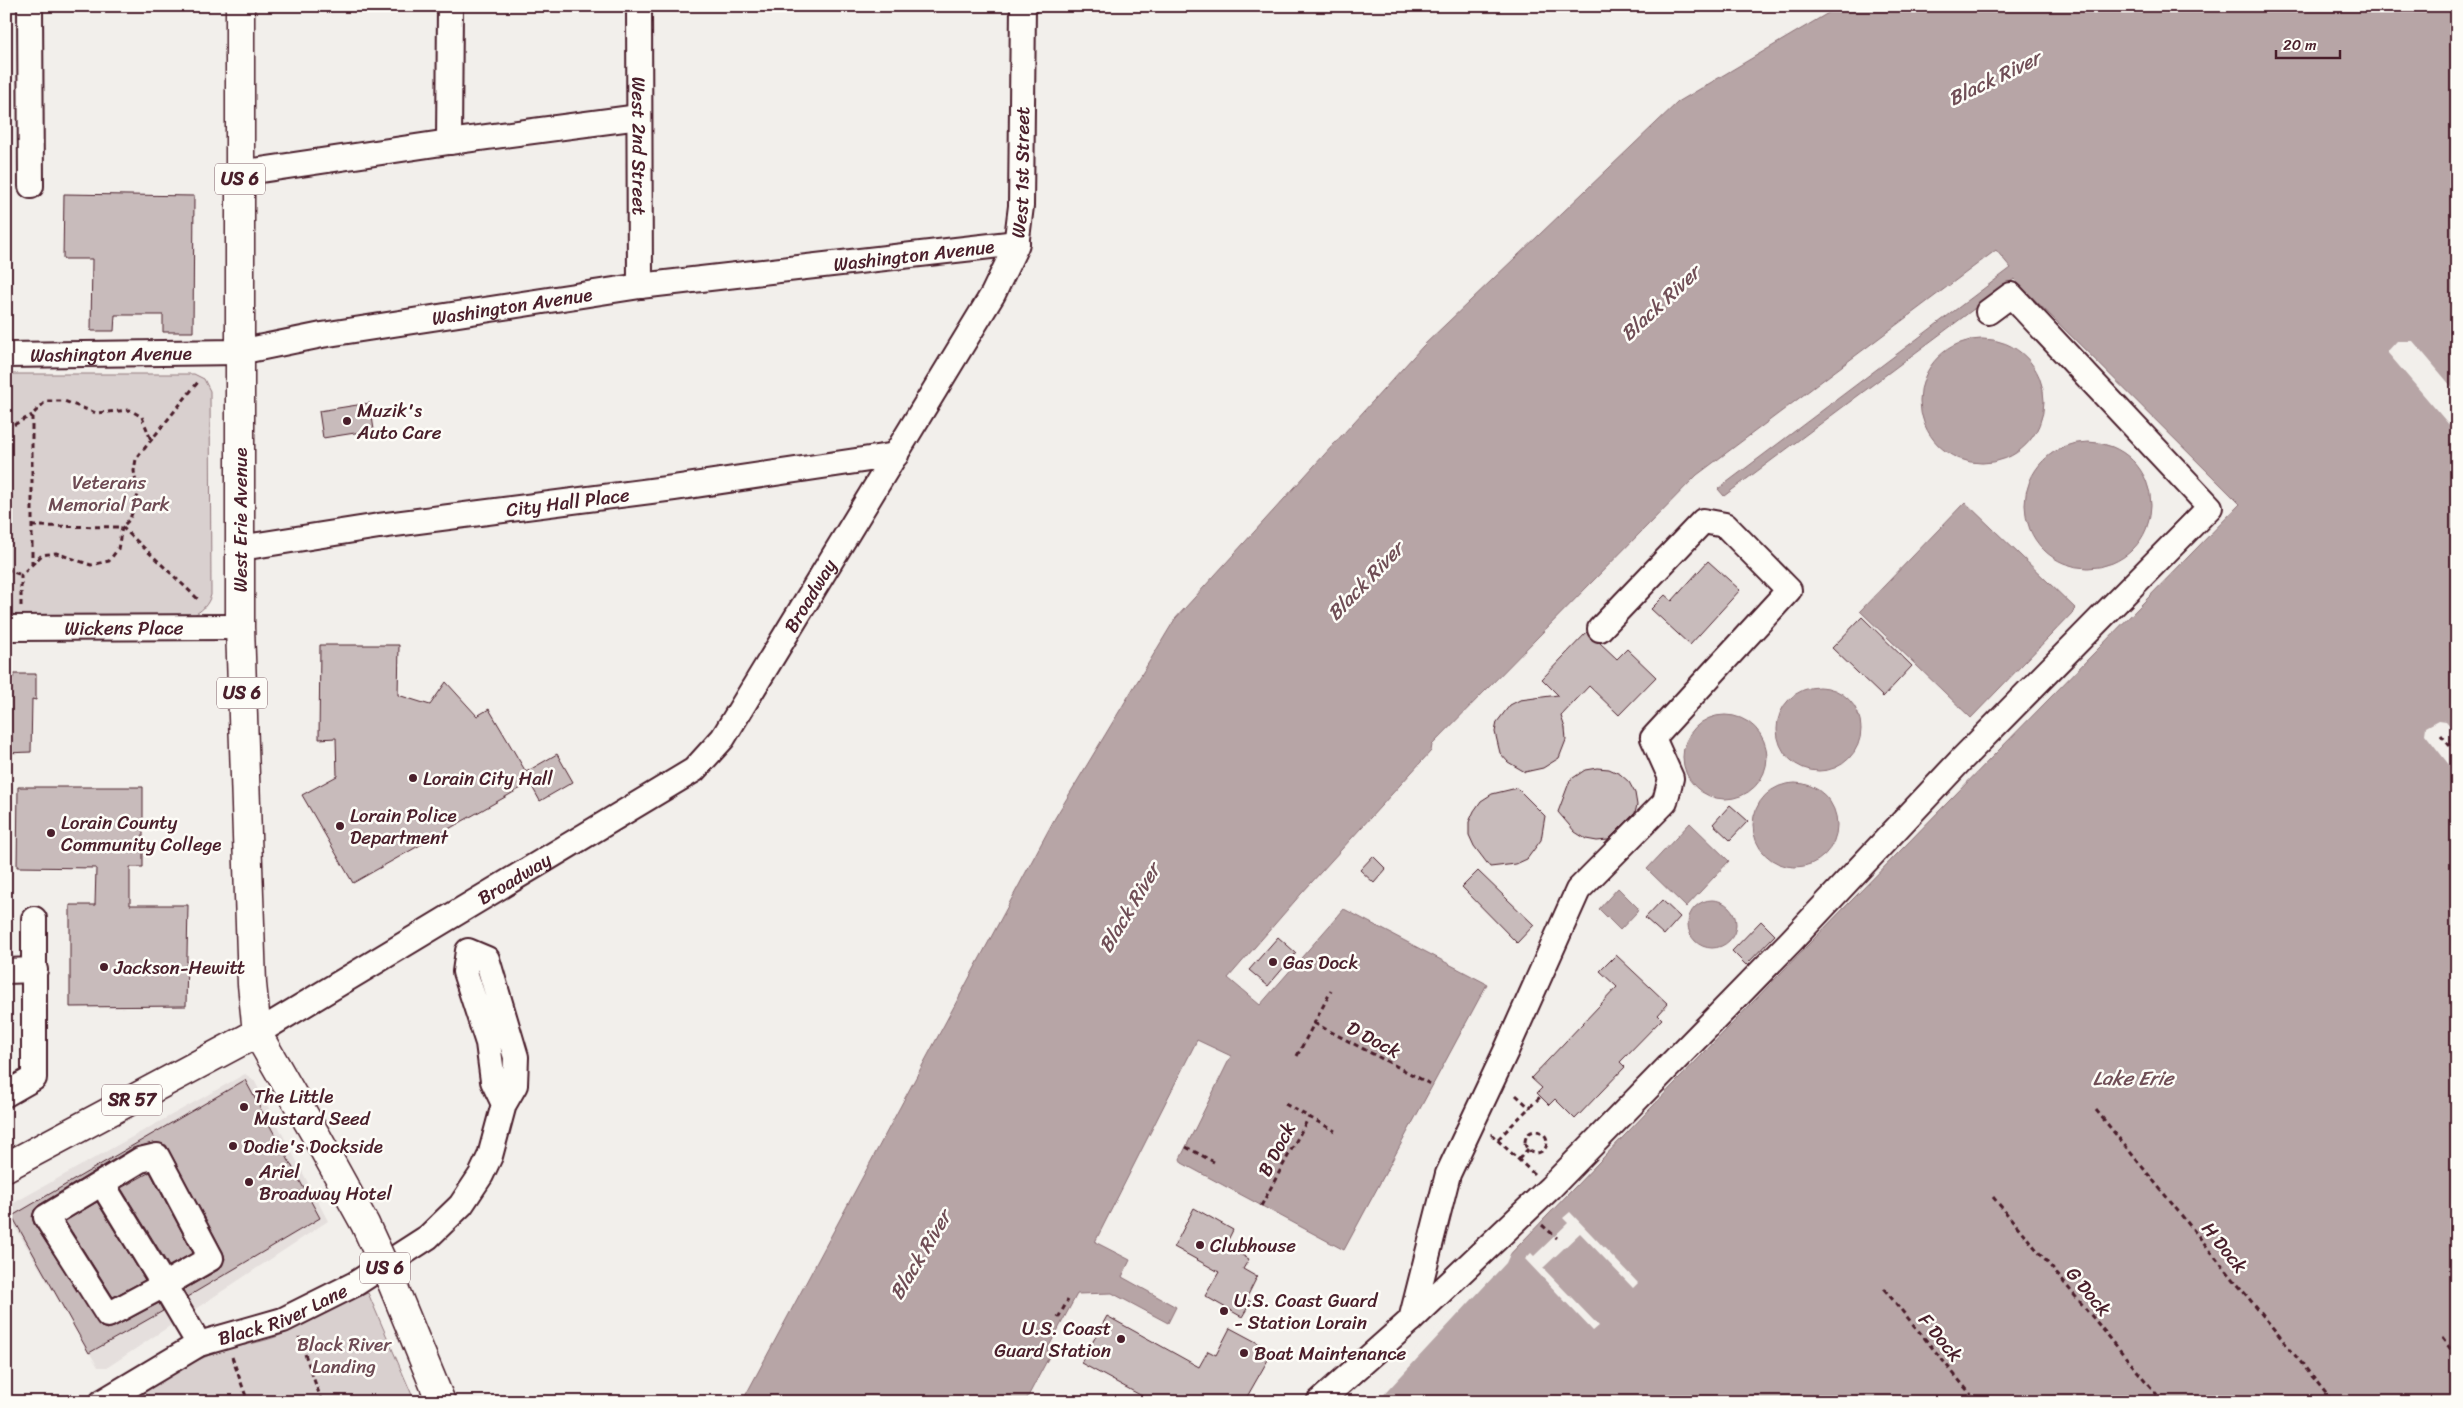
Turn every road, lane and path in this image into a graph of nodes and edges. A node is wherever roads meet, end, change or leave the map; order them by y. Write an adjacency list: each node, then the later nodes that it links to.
1 (30, 6): 9 (street)
2 (240, 6): 8 (main road, West Erie Avenue / US 6)
3 (450, 6): 7 (street)
4 (639, 6): 6 (street, West 2nd Street)
5 (1023, 6): 10 (street, West 1st Street)
6 (639, 117): 7 (street); 11 (street, West 2nd Street)
7 (449, 142): 8 (street)
8 (240, 173): 13 (main road, West Erie Avenue / US 6)
9 (31, 186)
10 (1017, 243): 11 (street, Washington Avenue); 19 (street, West 1st Street)
11 (640, 286): 13 (street, Washington Avenue)
12 (1988, 312): 56 (street)
13 (239, 352): 14 (street, Washington Avenue); 22 (main road, West Erie Avenue / US 6)
14 (6, 355)
15 (198, 382): 18 (path)
16 (32, 415): 17 (path); 18 (path); 20 (path)
17 (6, 429)
18 (151, 440): 21 (path)
19 (896, 455): 22 (street, City Hall Place); 32 (street, Broadway)
20 (32, 526): 21 (path); 23 (path)
21 (122, 527): 23 (path); 26 (path)
22 (240, 548): 28 (main road, West Erie Avenue / US 6)
23 (32, 565): 25 (path)
24 (6, 569): 25 (path)
25 (21, 575): 27 (path)
26 (199, 600)
27 (14, 619): 28 (street, Wickens Place)
28 (240, 627): 38 (main road, West Erie Avenue / US 6)
29 (1600, 629): 48 (street)
30 (2440, 735): 31 (path)
31 (2457, 755)
32 (449, 917): 38 (street, Broadway); 63 (street, Black River Lane)
33 (34, 919): 34 (street)
34 (34, 970): 35 (street); 41 (street)
35 (6, 971)
36 (1332, 991): 37 (path)
37 (1314, 1023): 39 (path); 40 (path, D Dock)
38 (257, 1033): 55 (main road, Broadway / SR 57); 74 (main road, US 6, bridge)
39 (1297, 1056)
40 (1432, 1085)
41 (6, 1094)
42 (1516, 1095): 45 (path)
43 (1541, 1096): 45 (path)
44 (1285, 1104): 47 (path)
45 (1530, 1108): 50 (path)
46 (2096, 1110): 79 (path, H Dock)
47 (1309, 1117): 49 (path); 59 (path, B Dock)
48 (1474, 1118): 50 (path); 65 (street)
49 (1335, 1131)
50 (1498, 1140): 53 (path)
51 (1186, 1147): 54 (path)
52 (1528, 1150): 52 (path); 53 (path)
53 (1519, 1159): 56 (path)
54 (1214, 1162)
55 (6, 1167)
56 (1550, 1188): 65 (street)
57 (109, 1195): 60 (street)
58 (1993, 1198): 78 (path, G Dock)
59 (1261, 1206)
60 (164, 1285): 60 (street); 68 (street)
61 (1884, 1289): 77 (path, F Dock)
62 (1068, 1300): 64 (path)
63 (292, 1315): 66 (street, Black River Lane); 73 (path)
64 (1058, 1318)
65 (1411, 1320): 75 (street)
66 (225, 1336): 68 (street, Black River Lane); 72 (path)
67 (2442, 1338): 69 (path)
68 (199, 1344): 71 (street, Black River Lane)
69 (2457, 1356)
70 (1748, 1397): 76 (path)
71 (102, 1402)
72 (248, 1402)
73 (322, 1402)
74 (441, 1402)
75 (1319, 1402)
76 (1752, 1402)
77 (1977, 1402)
78 (2163, 1402)
79 (2333, 1402)

